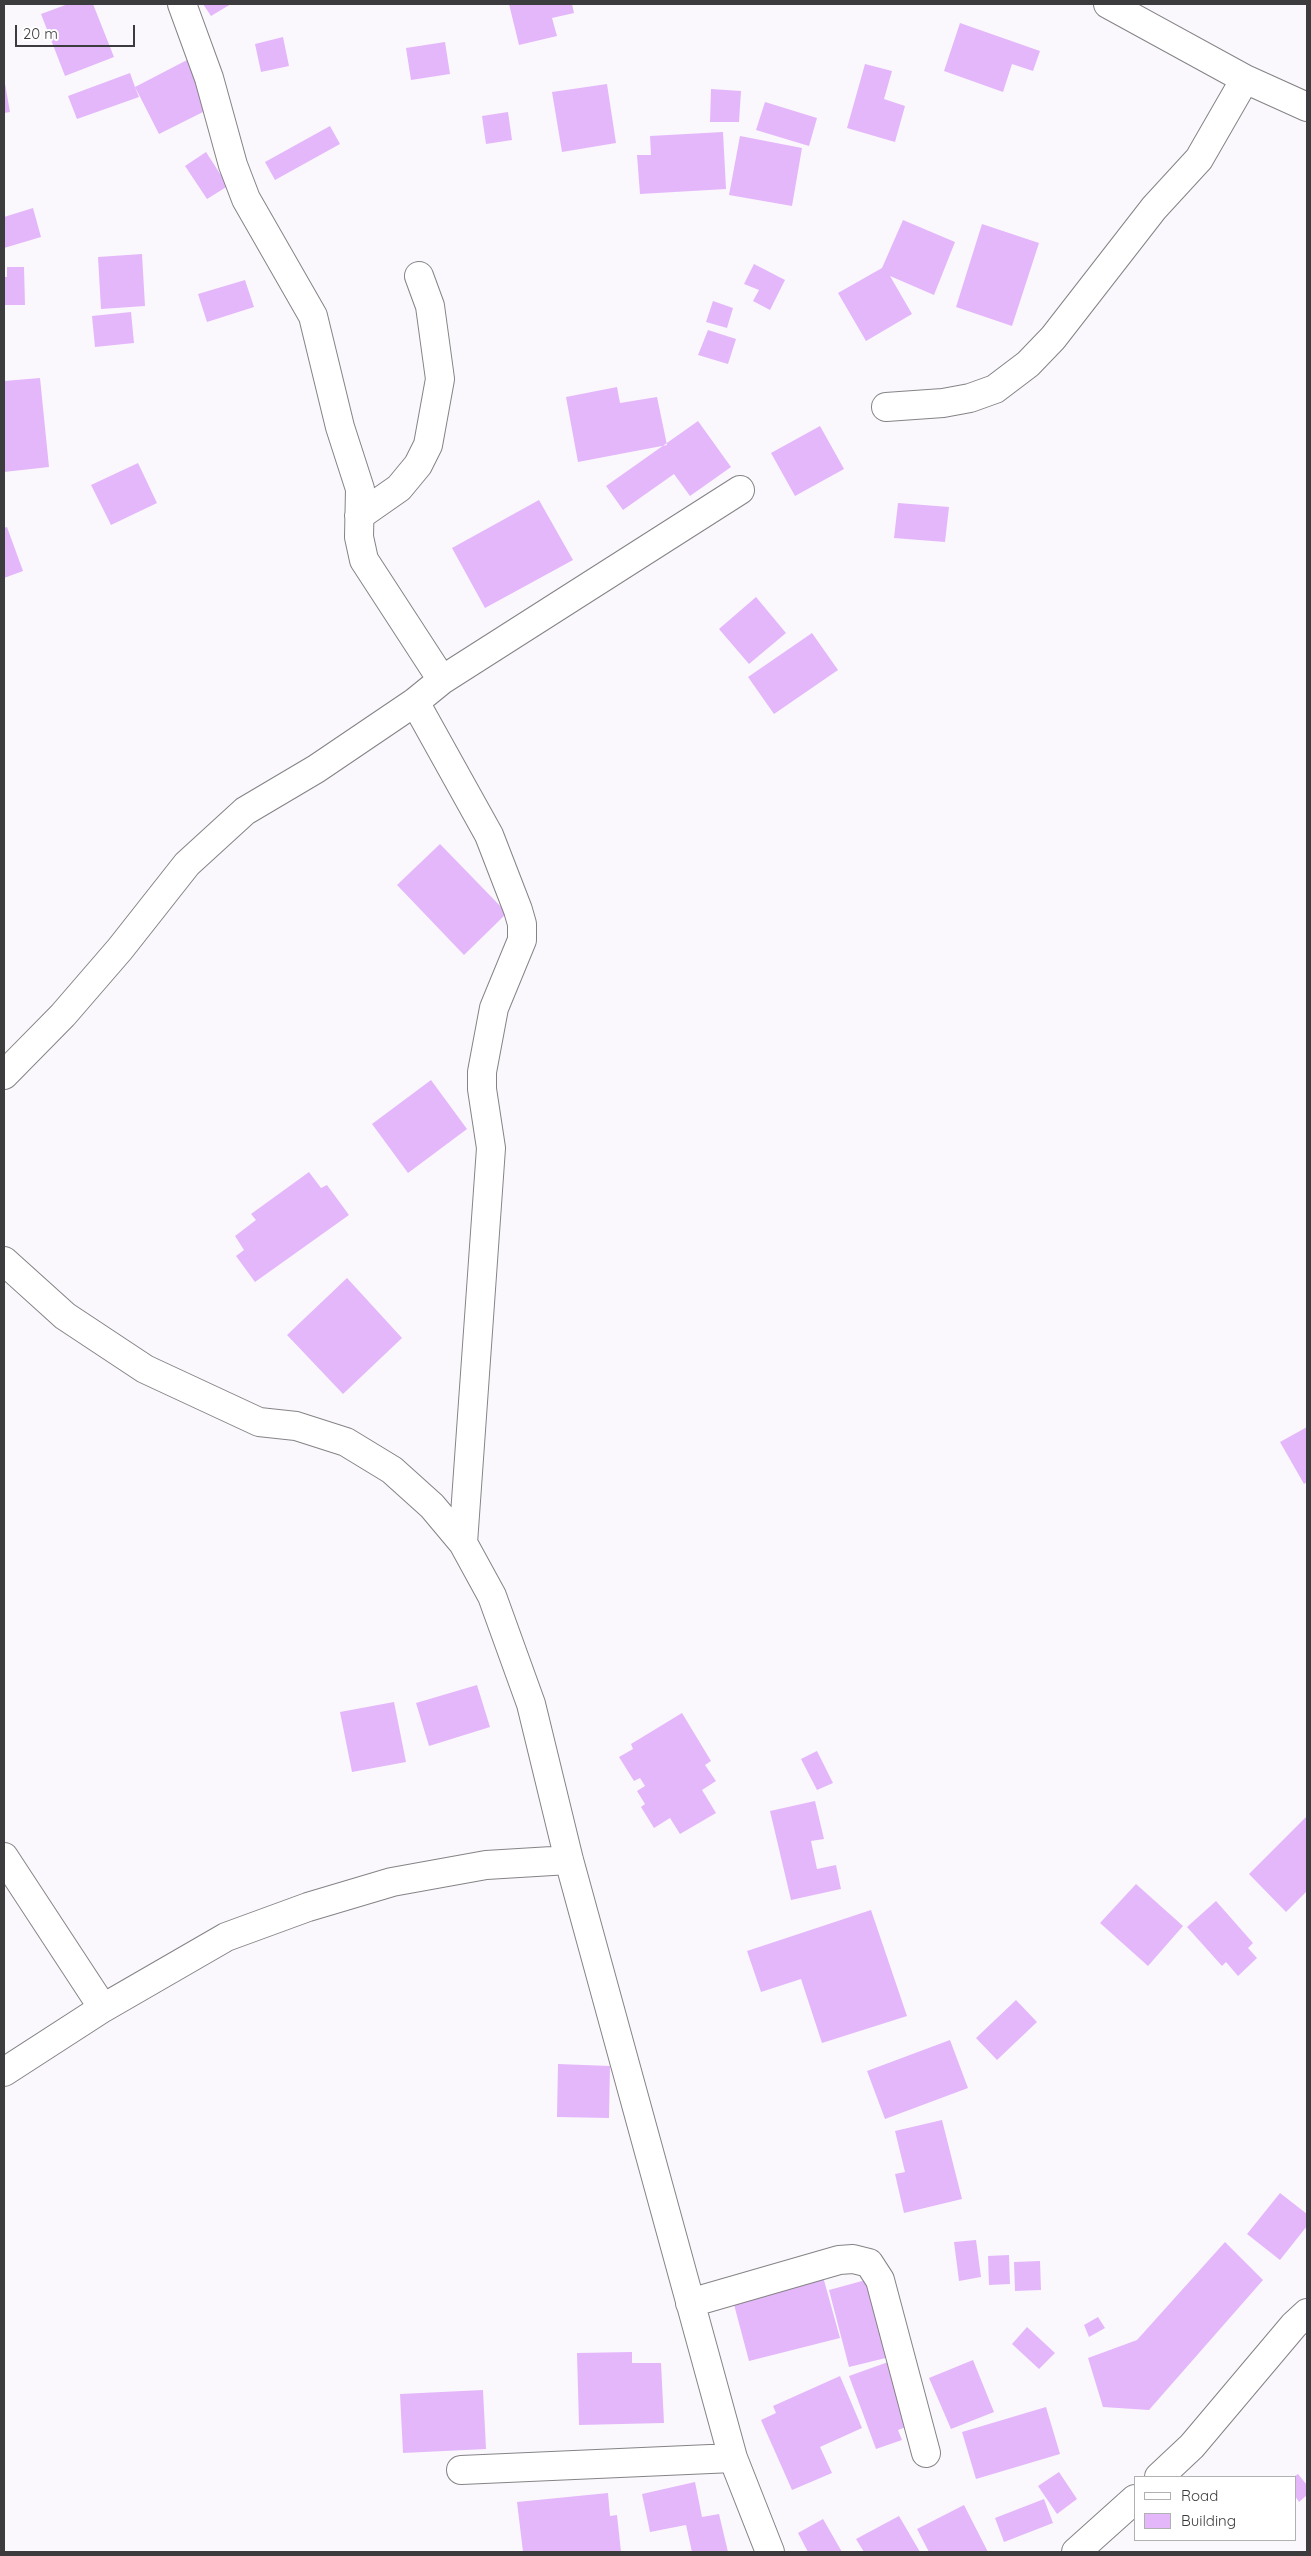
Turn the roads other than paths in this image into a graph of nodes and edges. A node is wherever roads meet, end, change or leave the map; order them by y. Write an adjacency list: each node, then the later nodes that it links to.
1 (182, 4): 8 (street)
2 (1108, 4): 3 (street)
3 (1244, 79): 4 (street); 6 (street)
4 (1307, 107)
5 (419, 276): 8 (street)
6 (886, 407)
7 (740, 490): 9 (street)
8 (360, 516): 9 (street)
9 (442, 680): 10 (street)
10 (414, 702): 11 (street); 13 (street)
11 (4, 1075)
12 (4, 1261): 13 (street)
13 (463, 1543): 15 (street)
14 (4, 1857): 16 (street)
15 (569, 1860): 16 (street); 18 (street)
16 (104, 2008): 17 (street)
17 (4, 2072)
18 (690, 2303): 20 (street); 21 (street)
19 (1307, 2313): 23 (street)
20 (926, 2453)
21 (733, 2458): 22 (street); 25 (street)
22 (461, 2470)
23 (1159, 2476)
24 (1134, 2500): 26 (street)
25 (770, 2552)
26 (1076, 2552)

